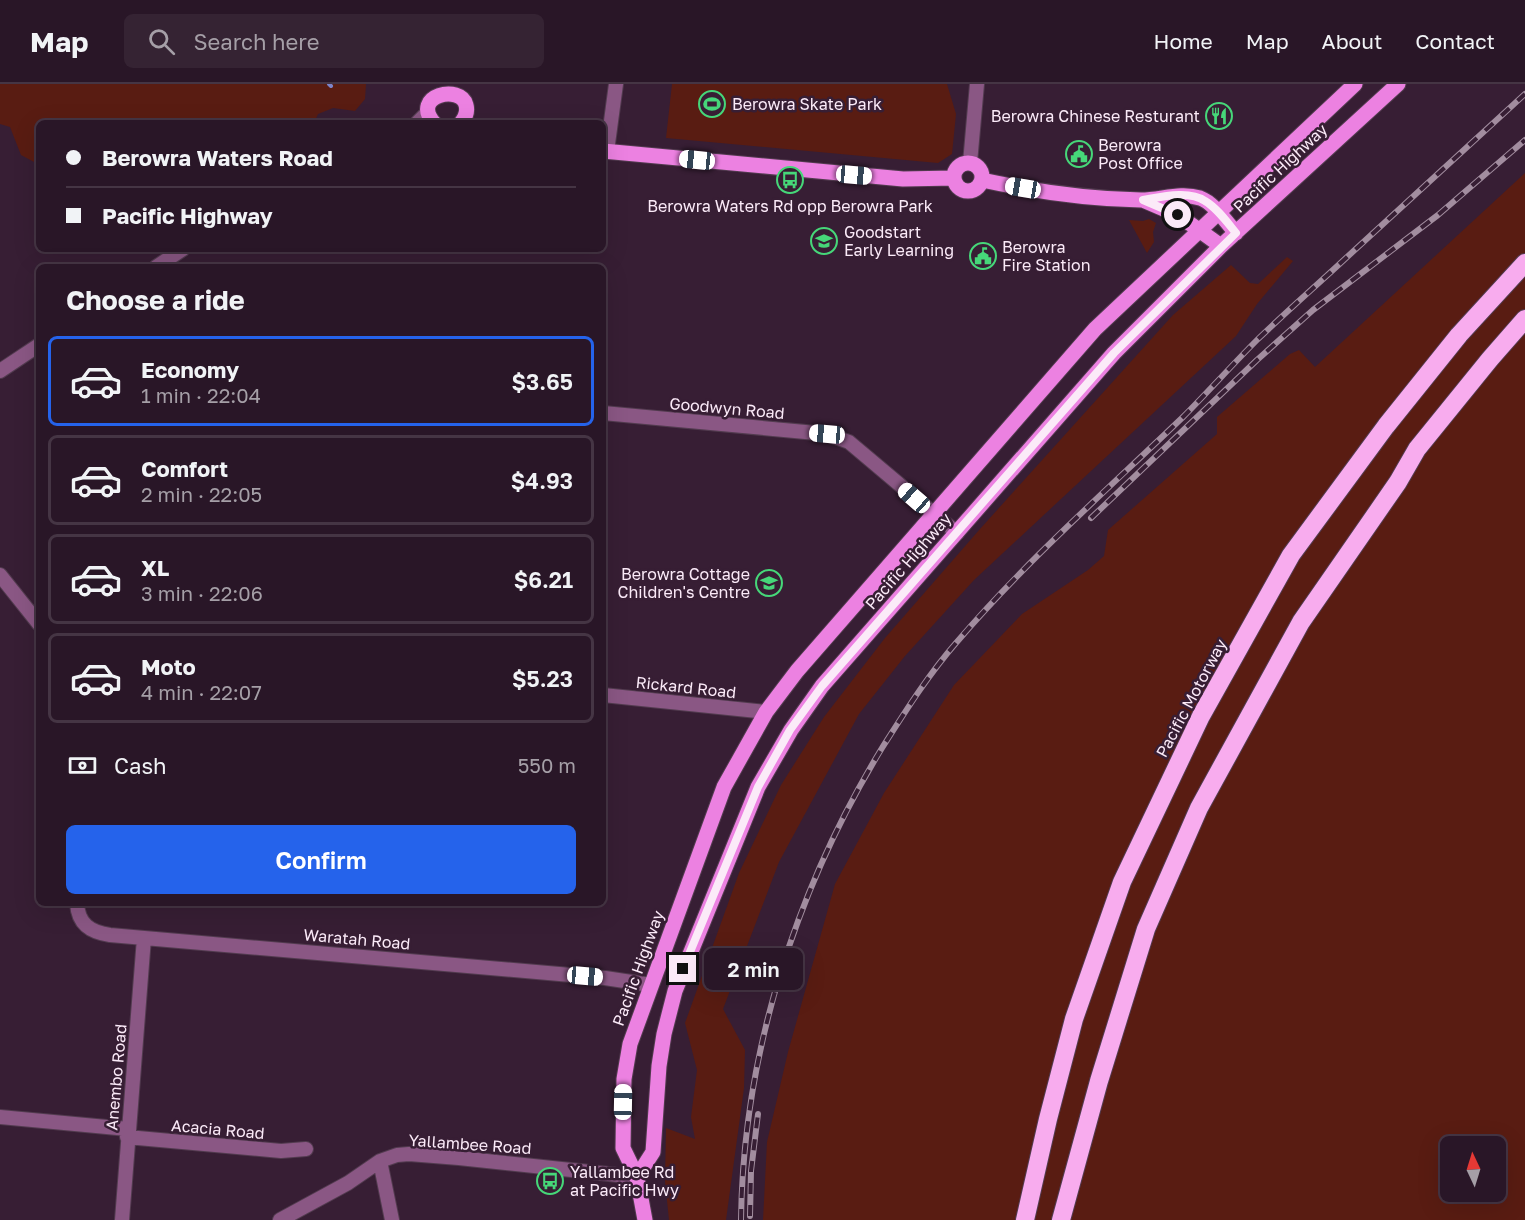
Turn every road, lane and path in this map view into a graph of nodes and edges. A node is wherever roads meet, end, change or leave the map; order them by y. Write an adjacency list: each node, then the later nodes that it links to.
1 (616, 84): 8 (street)
2 (977, 84): 10 (street)
3 (1355, 84): 14 (main road, Pacific Highway)
4 (1398, 84): 16 (main road, Pacific Highway)
5 (440, 87): 6 (main road); 7 (main road)
6 (426, 119)
7 (467, 120)
8 (606, 145)
9 (606, 151): 11 (main road)
10 (970, 163): 11 (main road); 12 (main road)
11 (954, 178): 12 (main road)
12 (982, 180): 13 (main road)
13 (1143, 200): 14 (main road); 15 (main road)
14 (1217, 212): 15 (main road, Pacific Highway); 16 (main road)
15 (1199, 230): 17 (main road); 25 (main road, Pacific Highway)
16 (1236, 233): 17 (main road, Pacific Highway)
17 (1221, 246): 26 (main road, Pacific Highway)
18 (178, 252): 20 (street)
19 (1525, 263): 43 (highway, Pacific Motorway)
20 (160, 264)
21 (1525, 319): 44 (highway)
22 (36, 347): 23 (street)
23 (0, 371)
24 (606, 412): 25 (street, Goodwyn Road)
25 (934, 514): 26 (street, Goodwyn Road); 30 (main road, Pacific Highway)
26 (957, 533): 38 (main road, Pacific Highway)
27 (0, 575): 28 (street)
28 (36, 620)
29 (606, 695): 30 (street, Rickard Road)
30 (766, 712): 33 (main road, Pacific Highway)
31 (78, 906): 32 (street, Waratah Road)
32 (144, 938): 33 (street, Waratah Road); 35 (street, Anembo Road)
33 (651, 985): 38 (main road, Pacific Highway)
34 (0, 1117): 35 (street, Acacia Road)
35 (128, 1133): 36 (street, Acacia Road); 39 (street, Anembo Road)
36 (306, 1149)
37 (380, 1161): 38 (street, Yallambee Road); 40 (street, Yallambee Road); 41 (street)
38 (638, 1177): 42 (main road, Pacific Highway)
39 (122, 1220)
40 (280, 1220)
41 (392, 1220)
42 (645, 1220)
43 (1025, 1220)
44 (1061, 1220)

